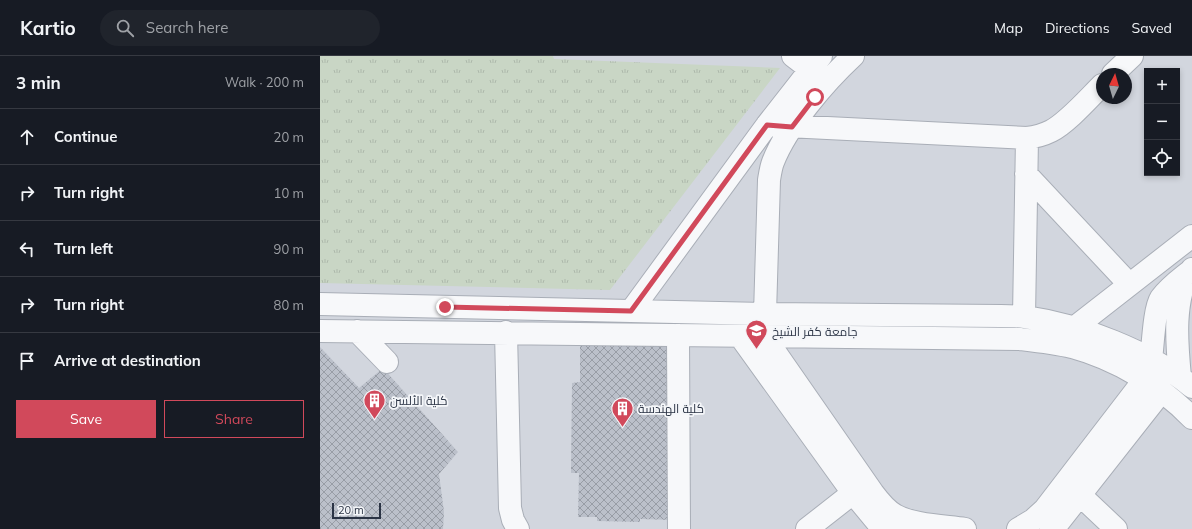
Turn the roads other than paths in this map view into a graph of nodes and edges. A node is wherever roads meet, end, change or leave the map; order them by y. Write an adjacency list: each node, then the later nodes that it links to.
1 (793, 56): 4 (lane)
2 (853, 56): 8 (lane)
3 (1132, 56): 5 (lane)
4 (816, 62): 7 (lane)
5 (1119, 68)
6 (1096, 91): 9 (lane)
7 (767, 125): 8 (lane); 15 (lane)
8 (792, 127): 9 (lane); 16 (lane)
9 (1027, 138): 10 (lane)
10 (1026, 174): 13 (lane); 17 (lane)
11 (1192, 236): 13 (lane)
12 (1191, 270): 25 (lane); 27 (lane)
13 (1129, 284): 18 (lane)
14 (320, 304): 15 (lane)
15 (631, 311): 16 (lane)
16 (765, 314): 17 (lane)
17 (1024, 317): 18 (lane)
18 (1074, 328): 25 (lane)
19 (320, 331): 20 (lane)
20 (357, 331): 21 (lane); 26 (lane)
21 (506, 332): 22 (lane); 32 (lane)
22 (678, 335): 23 (lane); 33 (lane)
23 (740, 336): 24 (lane); 30 (lane)
24 (764, 336): 28 (lane); 36 (lane)
25 (1151, 360): 27 (lane)
26 (387, 362)
27 (1186, 382)
28 (1153, 386): 29 (lane); 31 (lane); 37 (lane)
29 (1192, 418)
30 (853, 494): 34 (lane); 35 (lane)
31 (1080, 495): 38 (lane); 39 (lane)
32 (518, 529)
33 (679, 529)
34 (807, 529)
35 (888, 529)
36 (965, 529)
37 (1018, 529)
38 (1051, 529)
39 (1116, 529)

